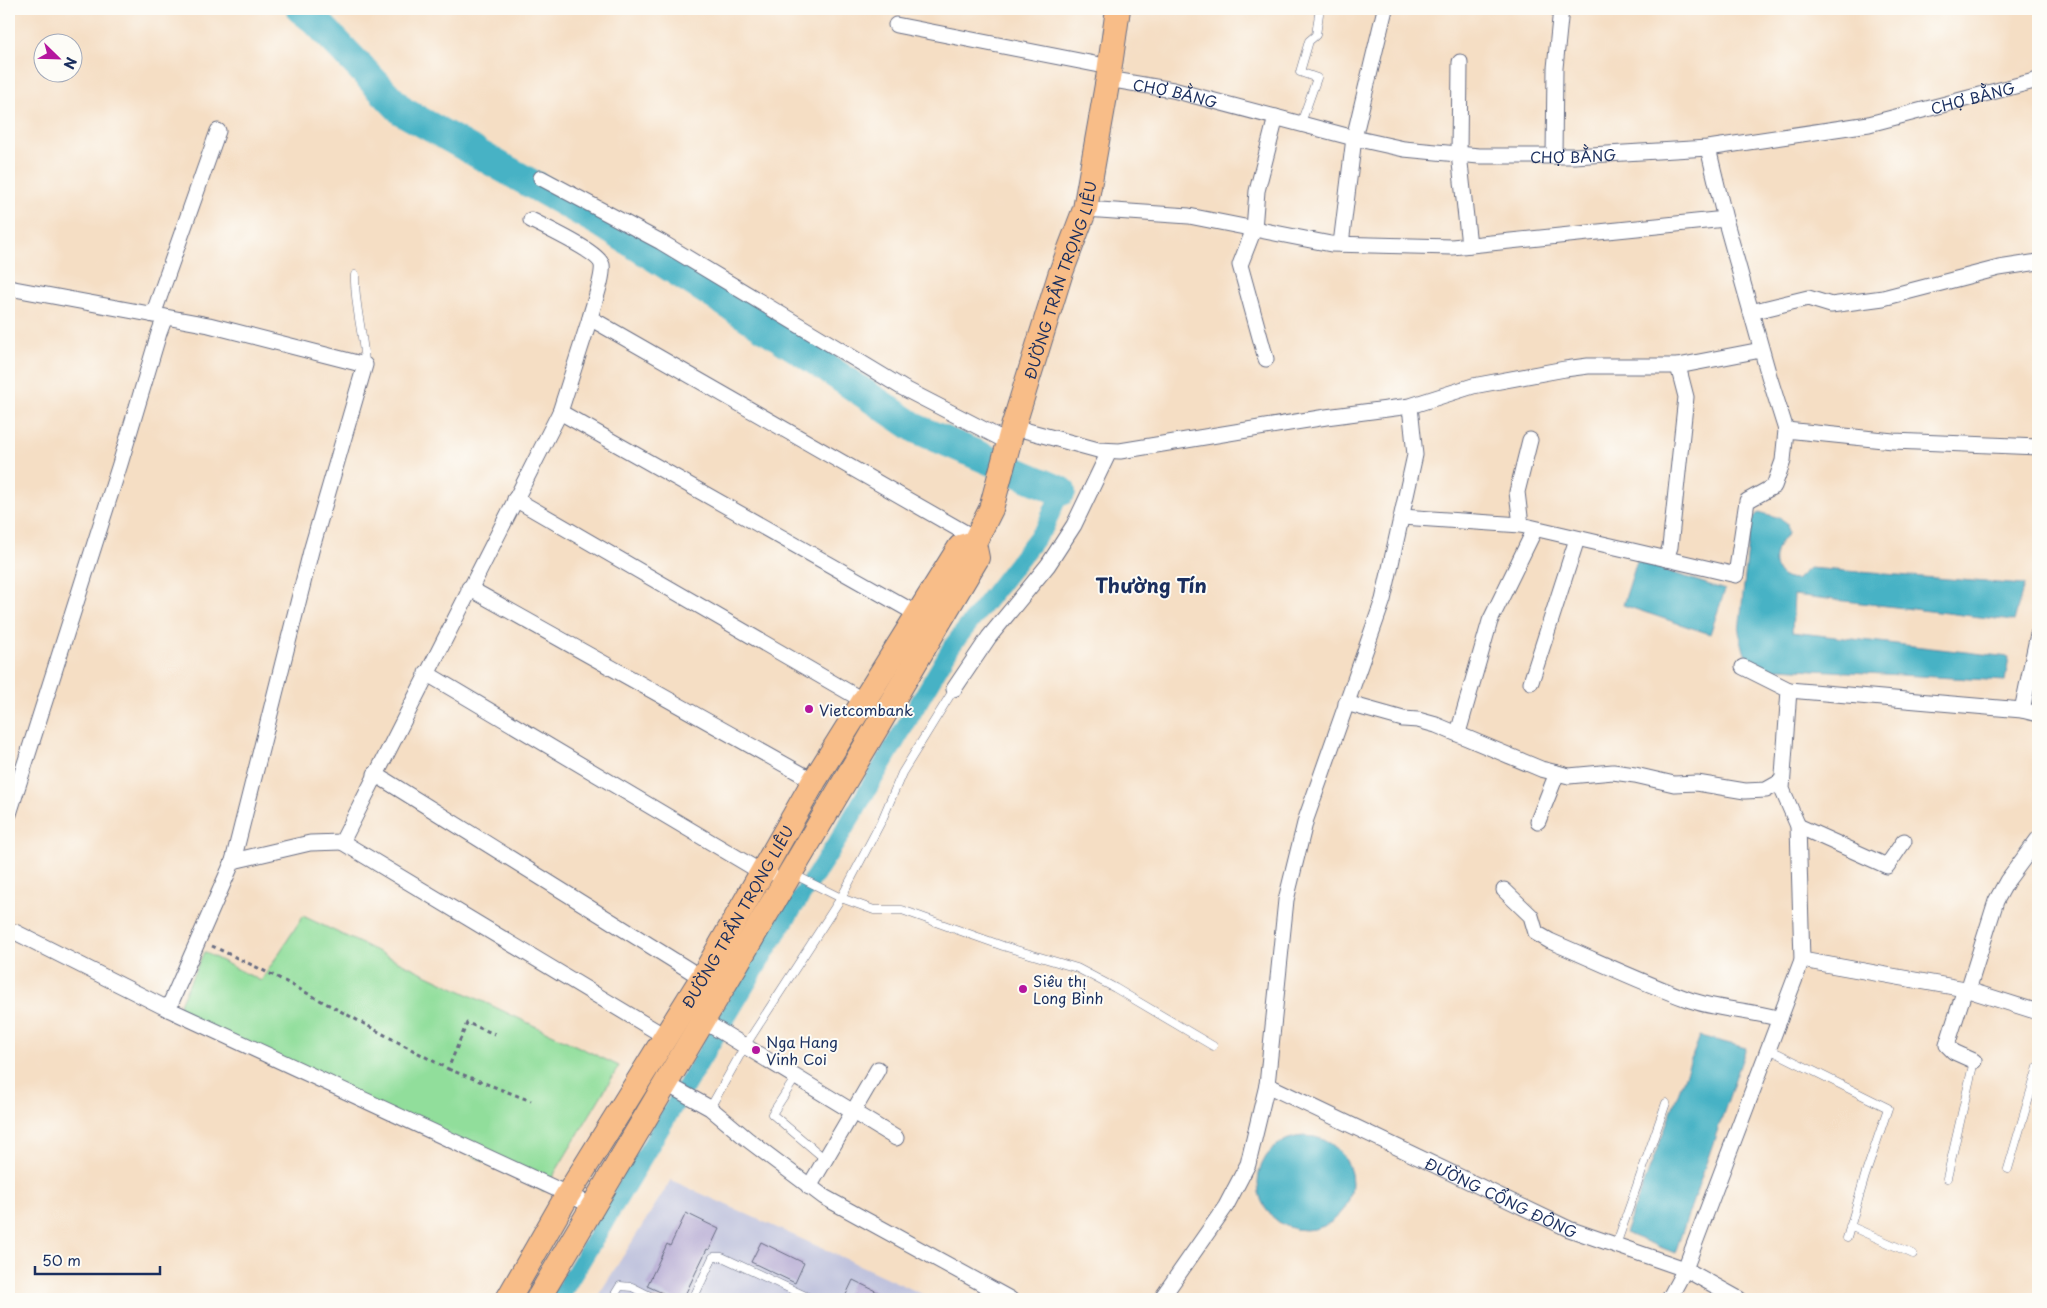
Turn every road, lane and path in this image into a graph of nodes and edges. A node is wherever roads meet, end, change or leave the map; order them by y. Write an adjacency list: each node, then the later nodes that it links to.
1 (1118, 9): 7 (main road, ĐƯỜNG TRẦN TRỌNG LIÊU)
2 (1385, 9): 12 (street)
3 (1561, 9): 15 (street)
4 (1319, 14): 10 (lane)
5 (896, 25): 7 (street, CHỢ BẰNG)
6 (1460, 62): 14 (street)
7 (1109, 73): 9 (street, CHỢ BẰNG); 17 (main road, ĐƯỜNG TRẦN TRỌNG LIÊU)
8 (2038, 80): 13 (street, CHỢ BẰNG)
9 (1276, 117): 10 (street, CHỢ BẰNG); 20 (street)
10 (1301, 123): 12 (street, CHỢ BẰNG)
11 (218, 131): 27 (street)
12 (1354, 138): 14 (street, CHỢ BẰNG); 21 (street)
13 (1708, 148): 15 (street, CHỢ BẰNG); 18 (street)
14 (1459, 154): 15 (street, CHỢ BẰNG); 22 (street)
15 (1554, 156)
16 (541, 178): 36 (street)
17 (1084, 209): 20 (street); 36 (main road, ĐƯỜNG TRẦN TRỌNG LIÊU)
18 (1725, 219): 22 (street); 26 (street)
19 (531, 220): 28 (street)
20 (1254, 229): 21 (street); 30 (street)
21 (1341, 244): 22 (street)
22 (1469, 245)
23 (2038, 262): 26 (street)
24 (355, 275): 31 (lane)
25 (9, 288): 27 (street)
26 (1751, 312): 29 (street)
27 (159, 316): 31 (street); 63 (street)
28 (590, 318): 34 (street); 44 (street)
29 (1761, 350): 32 (street); 35 (street)
30 (1266, 359)
31 (365, 365): 69 (street)
32 (1678, 366): 33 (street); 45 (street)
33 (1410, 406): 39 (street); 41 (street)
34 (560, 412): 40 (street); 47 (street)
35 (1786, 430): 38 (street); 45 (street)
36 (1011, 435): 39 (street); 44 (main road, ĐƯỜNG TRẦN TRỌNG LIÊU)
37 (1530, 440): 42 (street)
38 (2038, 448)
39 (1109, 452): 52 (street)
40 (515, 499): 46 (street); 54 (street)
41 (1402, 518): 42 (street); 55 (street)
42 (1528, 527): 43 (street); 58 (street)
43 (1578, 539): 45 (street); 51 (street)
44 (975, 541): 47 (main road, ĐƯỜNG TRẦN TRỌNG LIÊU); 71 (main road, ĐƯỜNG TRẦN TRỌNG LIÊU)
45 (1666, 559)
46 (469, 588): 50 (street); 61 (street)
47 (917, 614): 54 (main road, ĐƯỜNG TRẦN TRỌNG LIÊU)
48 (2038, 634): 56 (street)
49 (1743, 667): 53 (street)
50 (426, 673): 60 (street); 70 (street)
51 (1531, 682)
52 (954, 689): 73 (lane)
53 (1789, 690): 56 (street); 62 (street)
54 (864, 701): 61 (main road, ĐƯỜNG TRẦN TRỌNG LIÊU)
55 (1346, 703): 58 (street); 94 (street)
56 (2022, 710): 57 (street)
57 (2038, 714)
58 (1458, 733): 59 (street)
59 (1557, 773): 62 (street); 64 (street)
60 (375, 774): 68 (street); 77 (street)
61 (814, 781): 70 (main road, ĐƯỜNG TRẦN TRỌNG LIÊU)
62 (1782, 781): 65 (street)
63 (9, 814)
64 (1538, 821)
65 (1798, 826): 67 (street); 76 (street)
66 (2038, 839): 78 (street)
67 (1904, 841)
68 (342, 842): 69 (street); 84 (street)
69 (233, 861): 75 (street)
70 (761, 872): 71 (street); 77 (main road, ĐƯỜNG TRẦN TRỌNG LIÊU)
71 (794, 877): 73 (lane); 82 (main road, ĐƯỜNG TRẦN TRỌNG LIÊU)
72 (1504, 890): 81 (street)
73 (838, 897): 85 (lane); 86 (lane)
74 (9, 933): 79 (street)
75 (198, 939): 79 (street); 90 (path)
76 (1802, 960): 78 (street); 81 (street)
77 (702, 978): 84 (main road, ĐƯỜNG TRẦN TRỌNG LIÊU)
78 (1966, 990): 80 (street); 88 (street)
79 (168, 1009): 104 (street)
80 (2038, 1012)
81 (1780, 1019): 87 (street)
82 (707, 1022): 85 (street); 93 (main road, ĐƯỜNG TRẦN TRỌNG LIÊU)
83 (495, 1034): 90 (path)
84 (666, 1037): 104 (main road, ĐƯỜNG TRẦN TRỌNG LIÊU)
85 (745, 1046): 92 (street); 97 (lane)
86 (1213, 1046)
87 (1769, 1049): 106 (lane); 110 (street)
88 (1974, 1061): 102 (lane)
89 (2038, 1067): 101 (lane)
90 (448, 1069): 95 (path)
91 (878, 1069): 98 (street)
92 (796, 1077): 98 (street); 100 (lane)
93 (666, 1083): 97 (street); 105 (main road, ĐƯỜNG TRẦN TRỌNG LIÊU)
94 (1268, 1085): 108 (street, ĐƯỜNG CỔNG ĐÔNG); 118 (street)
95 (531, 1102)
96 (1666, 1103): 108 (lane)
97 (709, 1108): 103 (street)
98 (852, 1111): 99 (street); 100 (street)
99 (896, 1138)
100 (825, 1159): 103 (street)
101 (2008, 1169)
102 (1947, 1178)
103 (809, 1186): 117 (street)
104 (567, 1196): 105 (street); 111 (main road, ĐƯỜNG TRẦN TRỌNG LIÊU)
105 (593, 1206): 112 (main road, ĐƯỜNG TRẦN TRỌNG LIÊU)
106 (1850, 1226): 107 (lane); 109 (lane)
107 (1847, 1238)
108 (1616, 1245): 110 (street, ĐƯỜNG CỔNG ĐÔNG)
109 (1913, 1254)
110 (1685, 1269): 119 (street); 120 (street, ĐƯỜNG CỔNG ĐÔNG)
111 (508, 1299)
112 (538, 1299)
113 (612, 1299): 114 (lane)
114 (656, 1299)
115 (693, 1299): 116 (lane)
116 (812, 1299)
117 (1010, 1299)
118 (1161, 1299)
119 (1669, 1299)
120 (1739, 1299)

